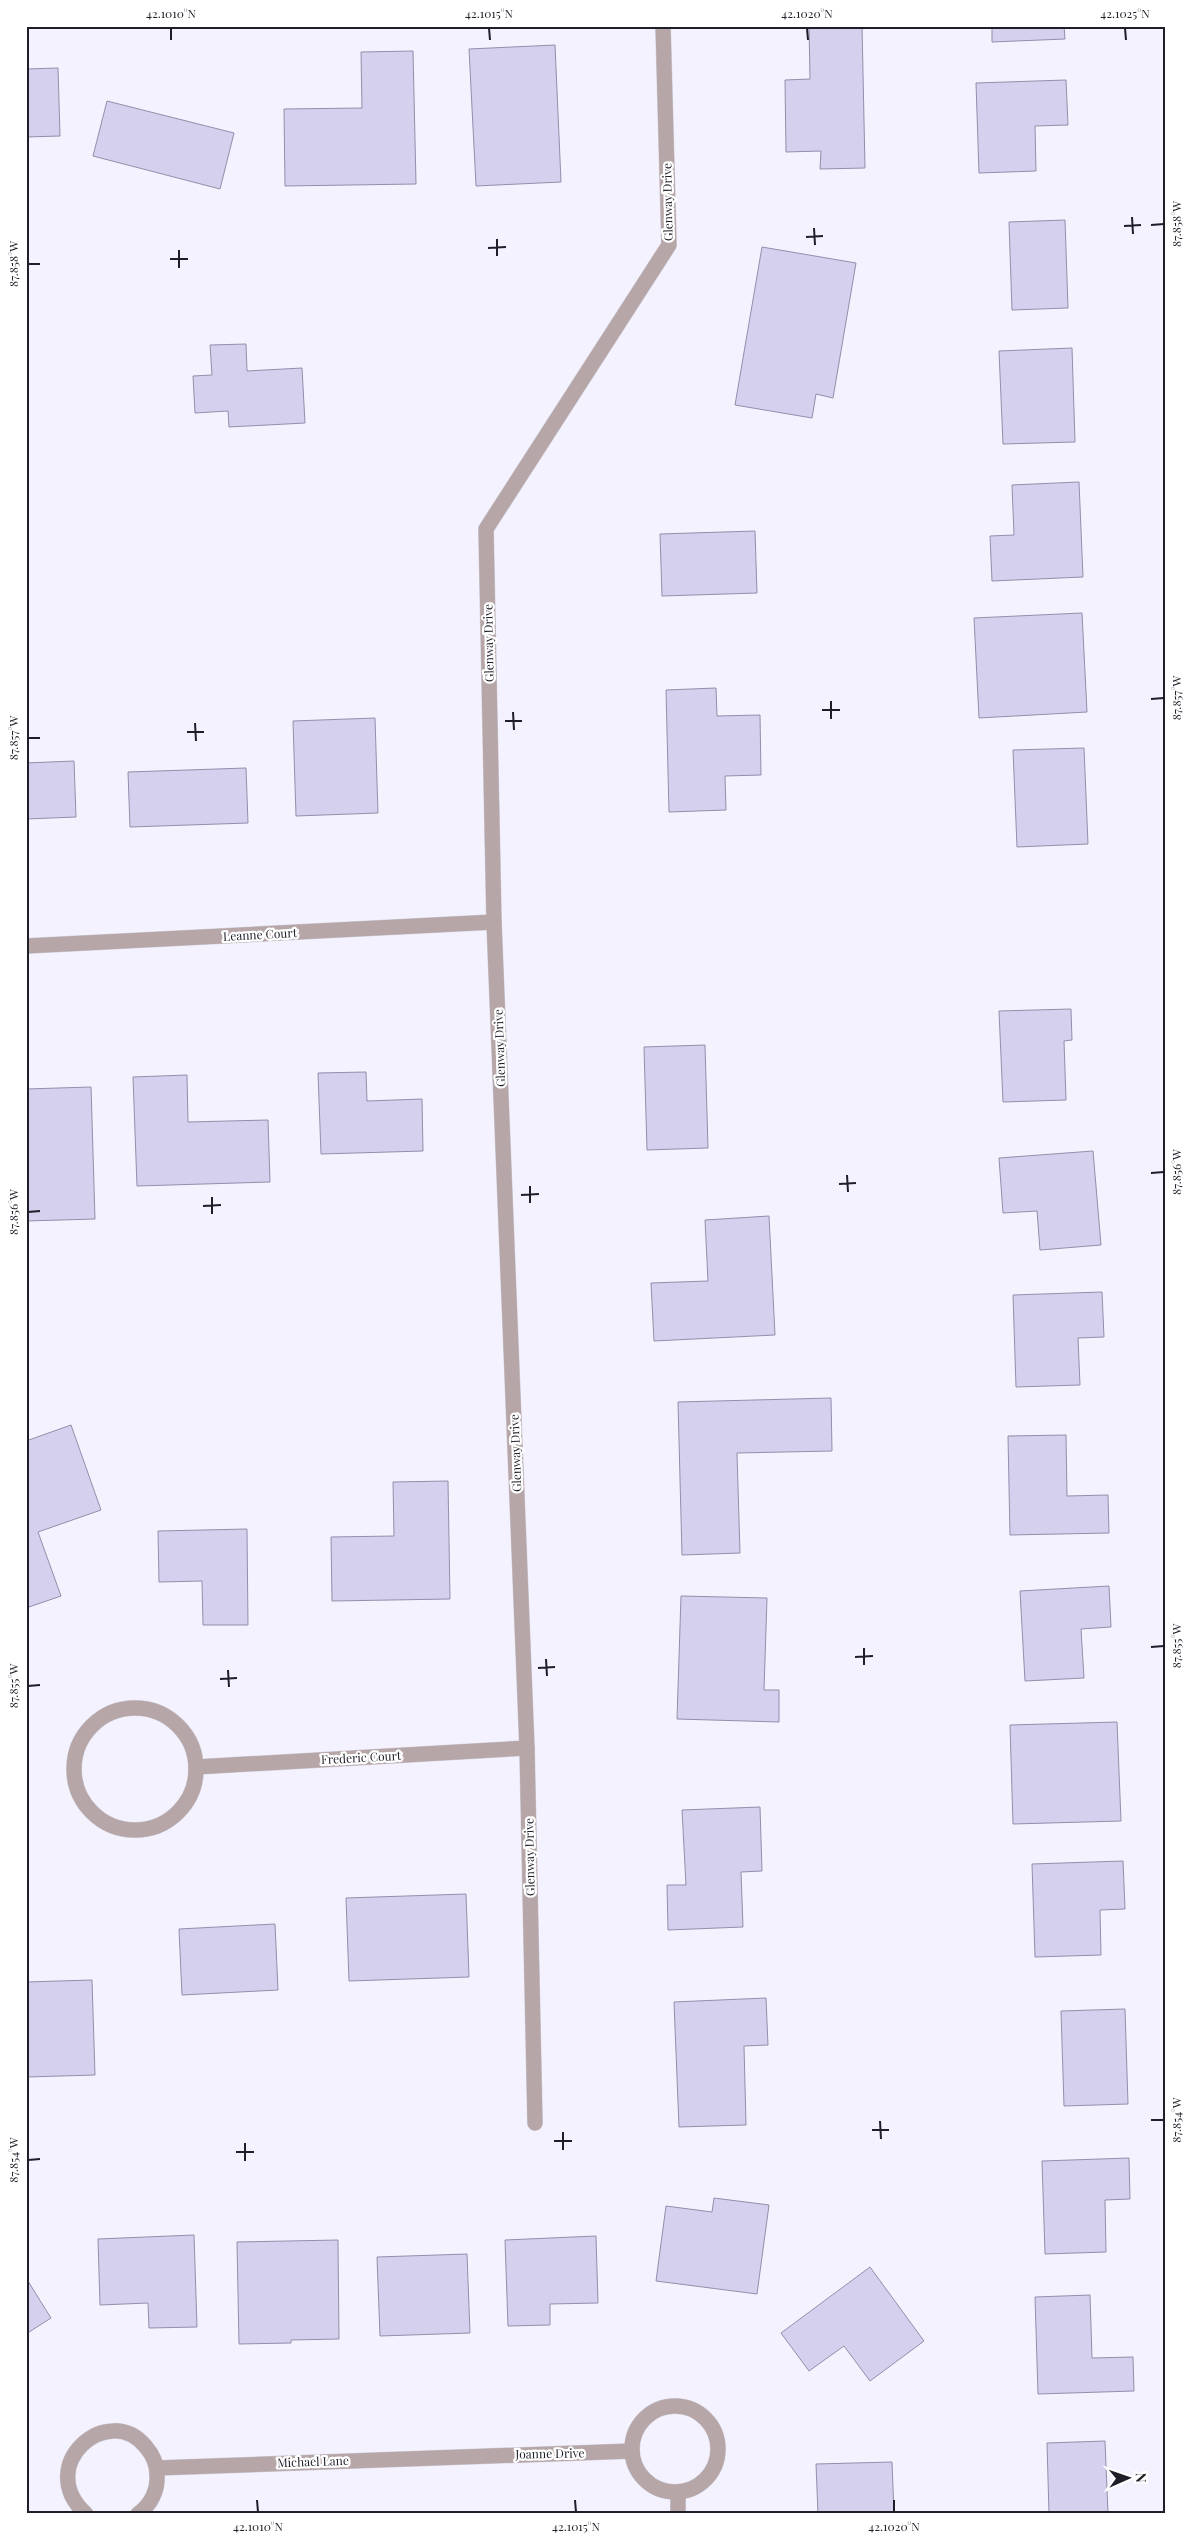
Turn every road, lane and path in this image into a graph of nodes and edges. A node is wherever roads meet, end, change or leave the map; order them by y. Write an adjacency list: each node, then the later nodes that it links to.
1 (663, 26): 2 (street, Glenway Drive)
2 (494, 922): 3 (street, Leanne Court); 4 (street, Glenway Drive)
3 (26, 946)
4 (527, 1748): 5 (street, Frederic Court); 6 (street, Glenway Drive)
5 (196, 1767): 5 (street)
6 (535, 2123)
7 (632, 2451): 8 (street, Joanne Drive); 10 (street); 10 (street)
8 (469, 2455): 9 (street, Michael Lane)
9 (157, 2468): 11 (street); 12 (street)
10 (678, 2493): 13 (street)
11 (86, 2514)
12 (138, 2514)
13 (678, 2514)

